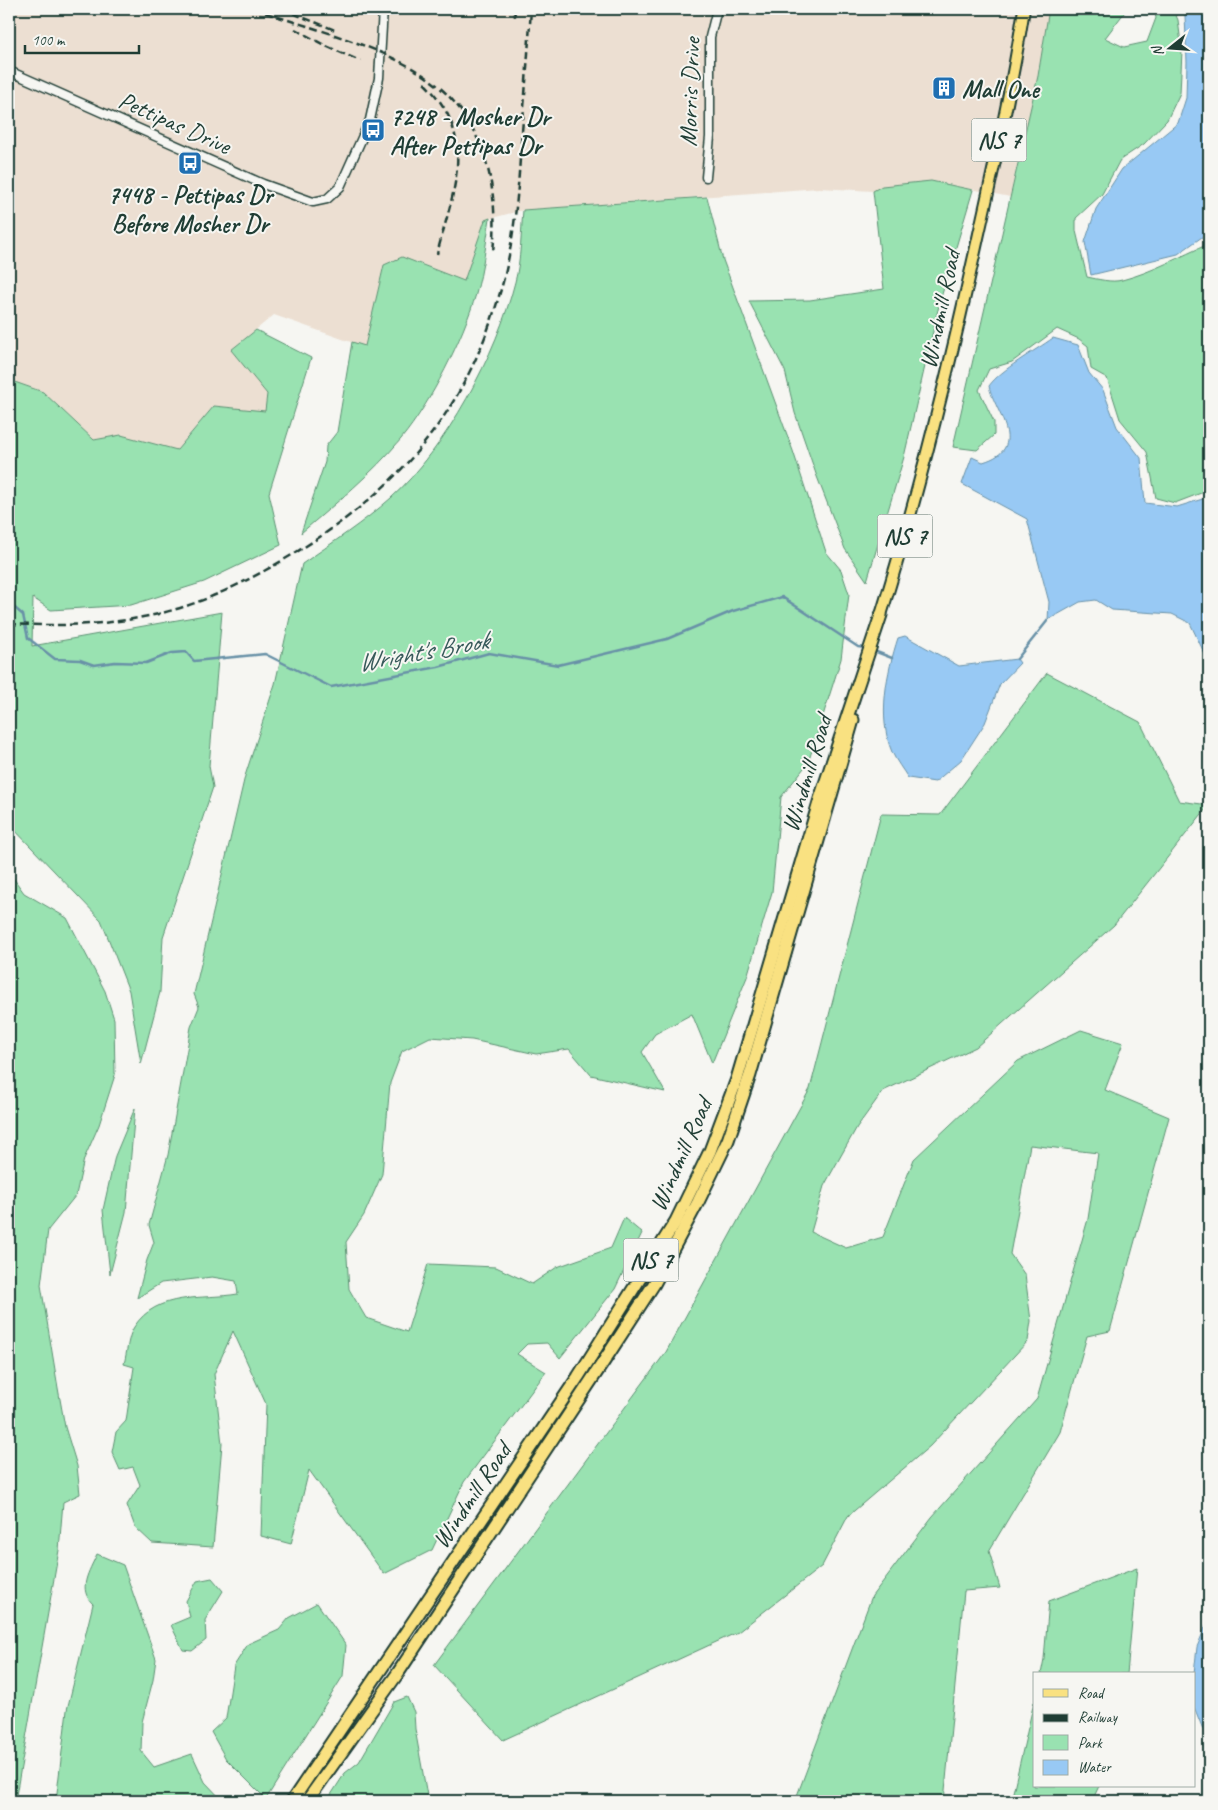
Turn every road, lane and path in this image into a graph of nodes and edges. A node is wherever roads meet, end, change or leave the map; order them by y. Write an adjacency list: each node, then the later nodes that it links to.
1 (383, 9): 4 (street, Pettipas Drive)
2 (717, 9): 5 (street, Morris Drive)
3 (1024, 9): 6 (main road, Windmill Road / NS 7)
4 (9, 71)
5 (706, 177)
6 (881, 614): 7 (highway, Windmill Road / NS 7)
7 (870, 649): 8 (highway, Windmill Road / NS 7); 9 (highway, Windmill Road / NS 7)
8 (292, 1801)
9 (307, 1801)

